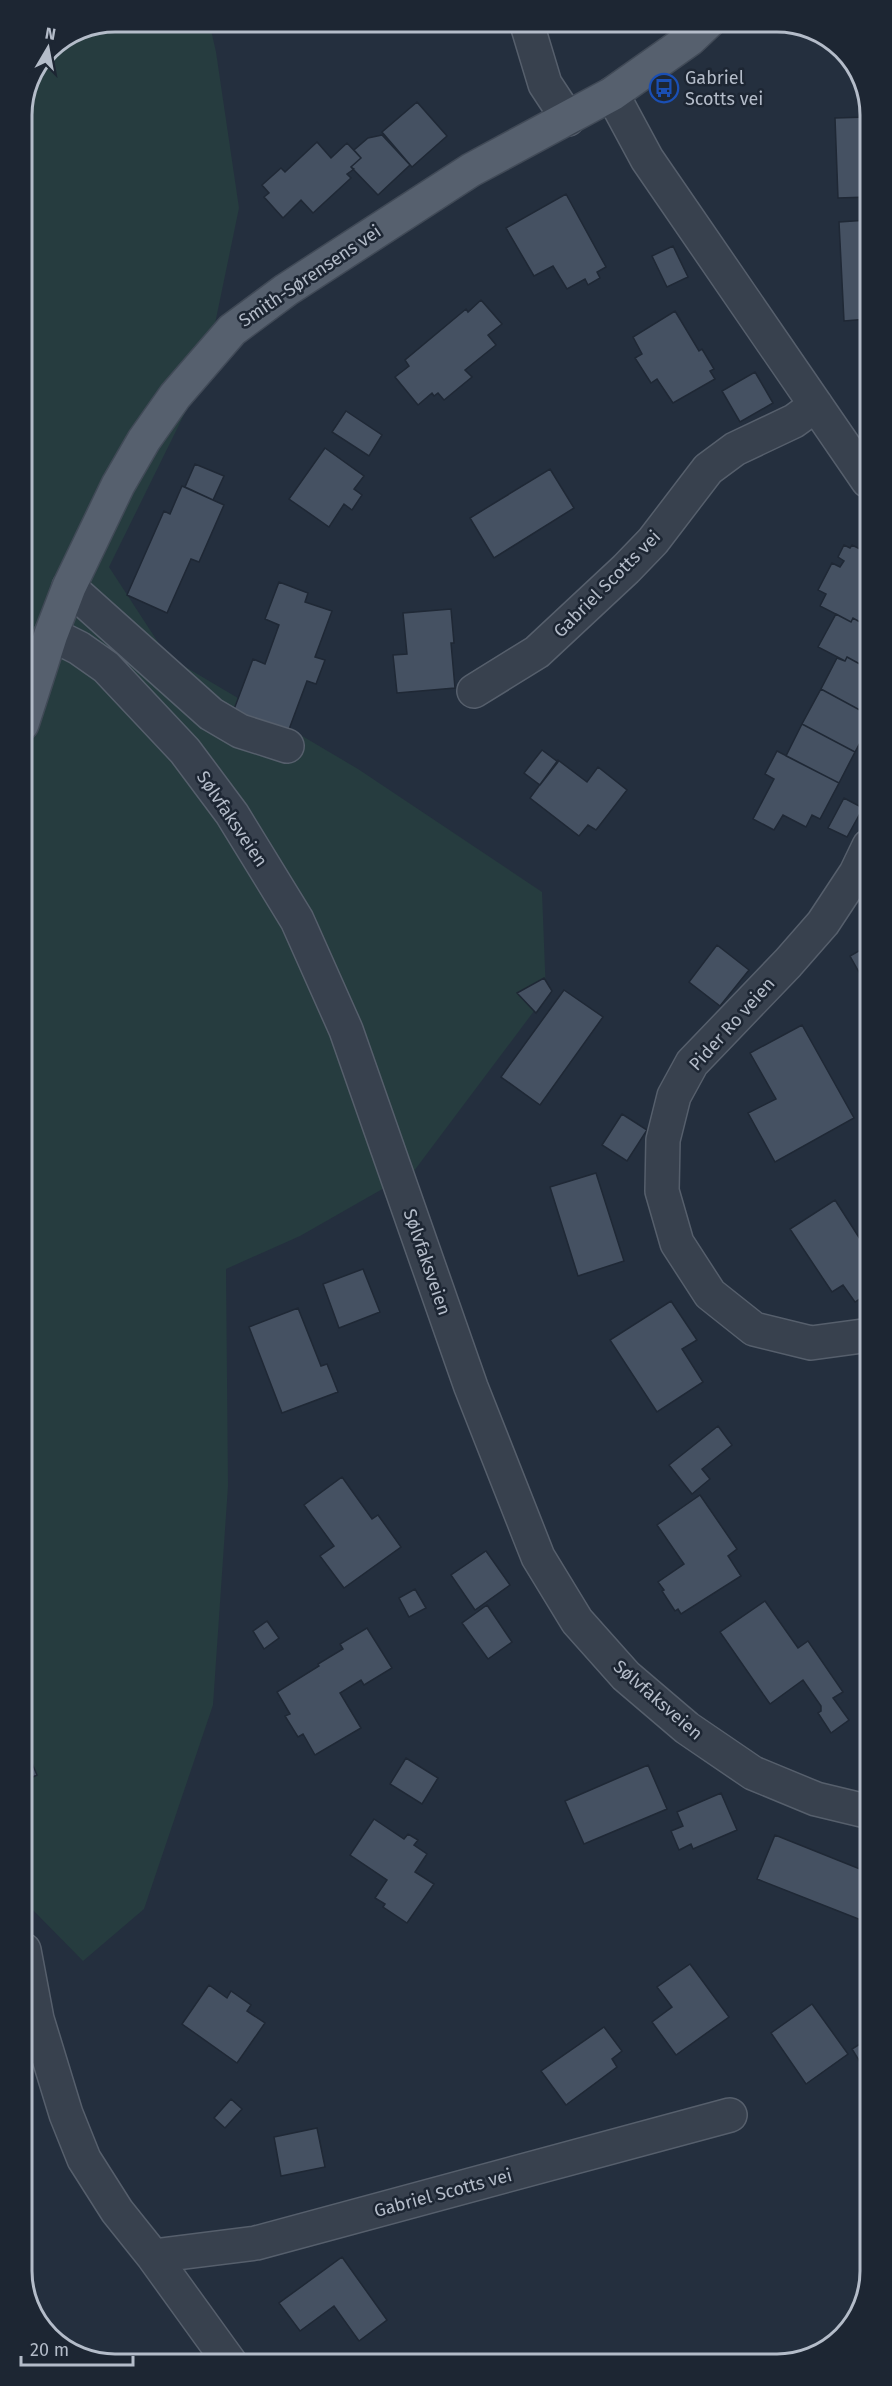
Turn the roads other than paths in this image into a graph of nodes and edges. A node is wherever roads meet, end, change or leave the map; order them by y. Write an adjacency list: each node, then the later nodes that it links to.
1 (529, 32): 4 (street)
2 (697, 32): 3 (main road, Smith-Sørensens vei)
3 (612, 94): 4 (main road, Smith-Sørensens vei); 5 (street)
4 (568, 119): 7 (main road, Smith-Sørensens vei)
5 (816, 405): 6 (street); 9 (street, Gabriel Scotts vei)
6 (860, 458)
7 (69, 587): 8 (main road, Smith-Sørensens vei); 11 (street)
8 (51, 634): 10 (main road, Smith-Sørensens vei); 14 (street, Sølvfaksveien)
9 (474, 691)
10 (32, 693)
11 (286, 746)
12 (860, 865): 13 (street, Pider Ro veien)
13 (860, 1336)
14 (860, 1810)
15 (32, 1989): 17 (street)
16 (730, 2115): 17 (street, Gabriel Scotts vei)
17 (153, 2256): 18 (street)
18 (224, 2354)

